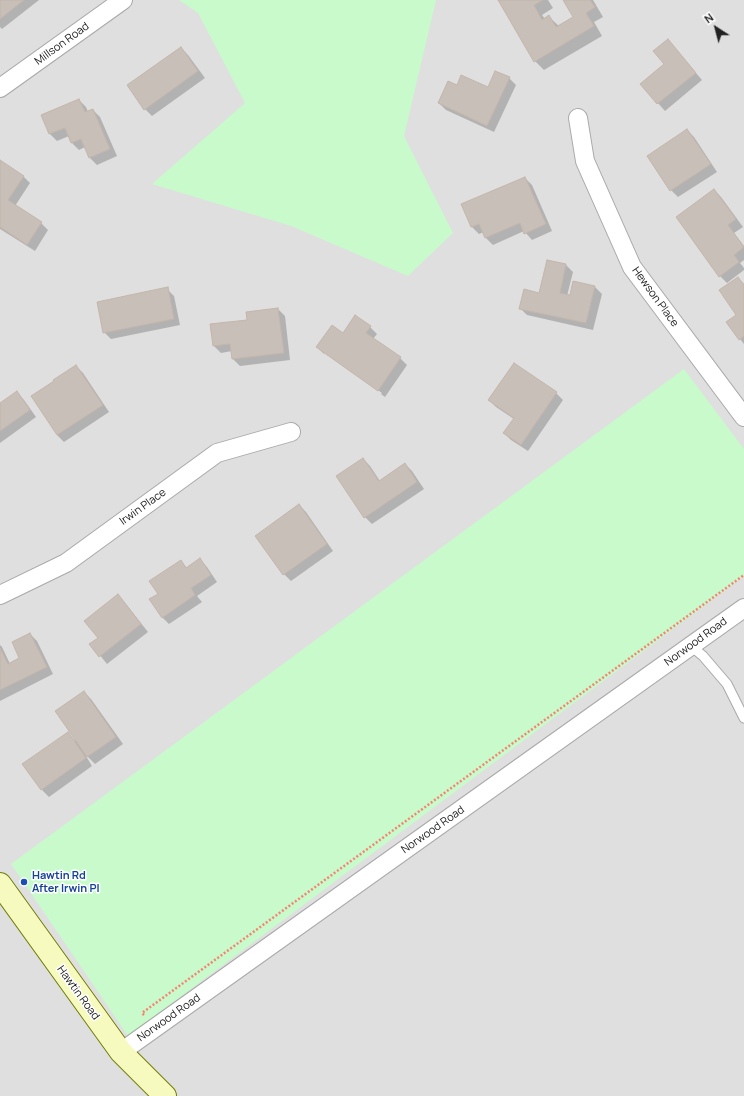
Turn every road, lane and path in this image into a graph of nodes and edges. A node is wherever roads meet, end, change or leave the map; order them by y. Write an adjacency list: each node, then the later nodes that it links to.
1 (123, 0): 2 (street, Millson Road)
2 (0, 88)
3 (578, 118): 4 (street, Hewson Place)
4 (744, 417)
5 (291, 432): 7 (street, Irwin Place)
6 (744, 575): 12 (path)
7 (0, 594)
8 (744, 608): 9 (street, Norwood Road)
9 (691, 646): 10 (lane); 12 (street, Norwood Road)
10 (744, 718)
11 (0, 884): 13 (main road, Hawtin Road)
12 (154, 1029): 13 (street, Norwood Road)
13 (121, 1052): 14 (main road, Hawtin Road)
14 (164, 1096)

